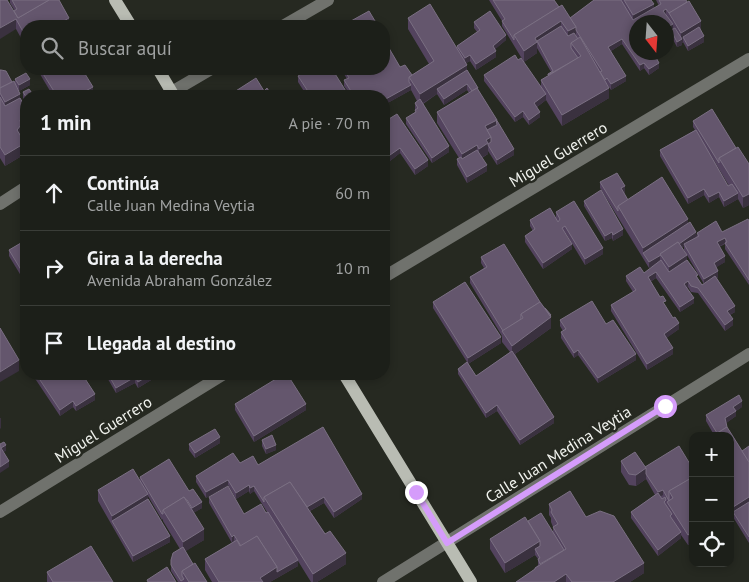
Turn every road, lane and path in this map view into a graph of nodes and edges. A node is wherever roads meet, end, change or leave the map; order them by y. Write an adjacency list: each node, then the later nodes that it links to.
1 (115, 0): 3 (main road)
2 (328, 0): 4 (street)
3 (128, 20)
4 (293, 20)
5 (749, 59): 12 (street, Miguel Guerrero)
6 (161, 75): 8 (main road)
7 (202, 75): 9 (street)
8 (168, 90)
9 (179, 90)
10 (20, 191): 11 (street)
11 (0, 204)
12 (390, 273)
13 (749, 354): 17 (street, Calle Juan Medina Veytia)
14 (214, 380): 16 (street, Miguel Guerrero)
15 (348, 380): 17 (main road)
16 (0, 512)
17 (447, 543): 18 (street, Calle Juan Medina Veytia); 19 (main road)
18 (383, 582)
19 (471, 582)

